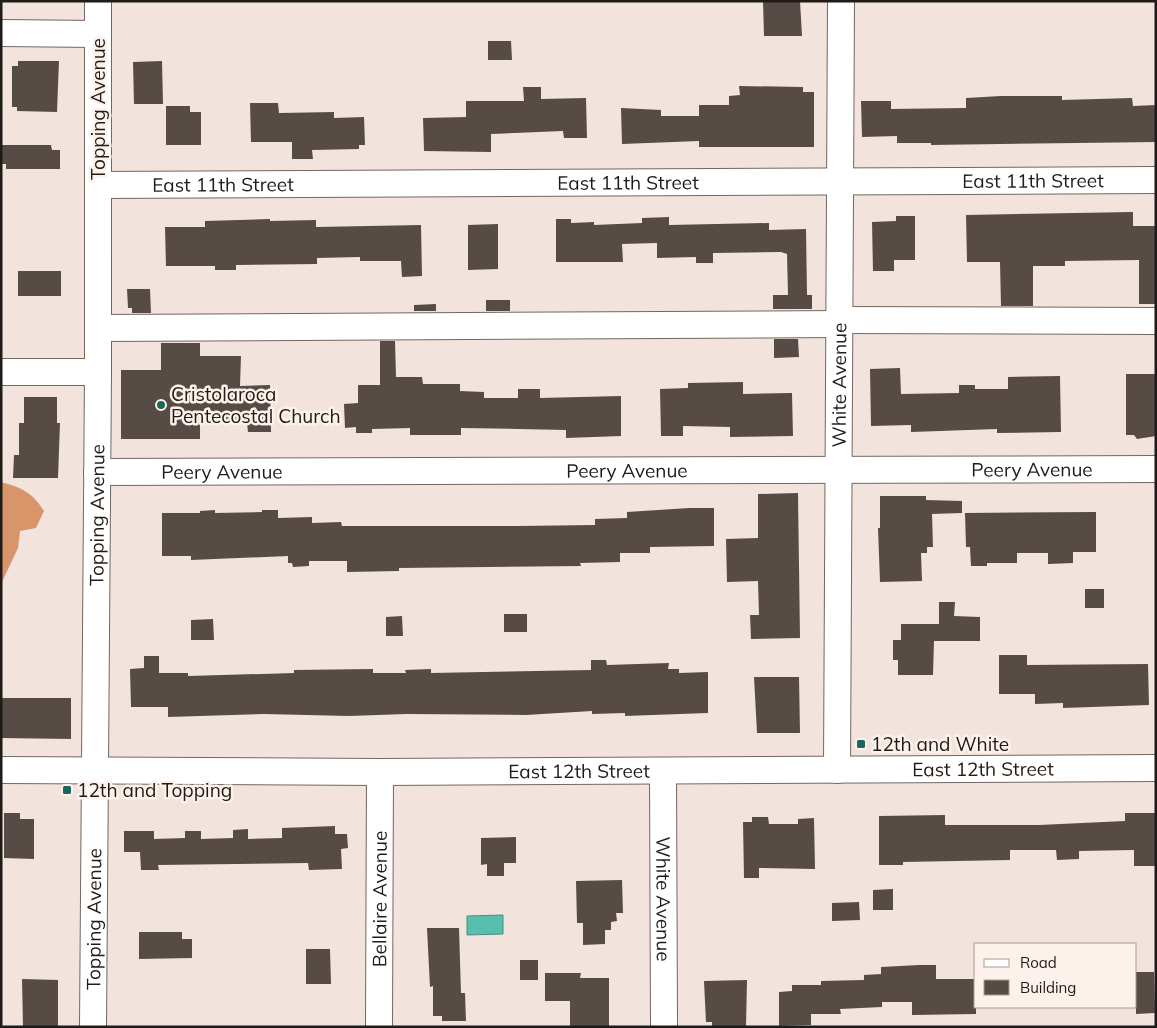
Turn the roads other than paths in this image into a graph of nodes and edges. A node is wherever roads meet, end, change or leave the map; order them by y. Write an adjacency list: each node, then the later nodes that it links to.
1 (98, 1): 4 (street, Topping Avenue)
2 (841, 1): 6 (street, White Avenue)
3 (1, 33): 4 (street)
4 (98, 34): 7 (street, Topping Avenue)
5 (1156, 180): 6 (street, East 11th Street)
6 (839, 181): 7 (street, East 11th Street); 9 (street, White Avenue)
7 (99, 185): 10 (street, Topping Avenue)
8 (1156, 321): 9 (street)
9 (839, 322): 10 (street); 14 (street, White Avenue)
10 (98, 328): 12 (street, Topping Avenue)
11 (1, 372): 12 (street)
12 (98, 372): 15 (street, Topping Avenue)
13 (1156, 469): 14 (street, Peery Avenue)
14 (837, 470): 15 (street, Peery Avenue); 19 (street, White Avenue)
15 (98, 472): 18 (street, Topping Avenue)
16 (1156, 768): 19 (street, East 12th Street)
17 (1, 770): 18 (street, East 12th Street)
18 (95, 770): 21 (street, East 12th Street); 22 (street, Topping Avenue)
19 (836, 770): 20 (street, East 12th Street)
20 (663, 771): 21 (street, East 12th Street); 24 (street, White Avenue)
21 (380, 772): 23 (street, Bellaire Avenue)
22 (93, 1027)
23 (379, 1027)
24 (664, 1027)

